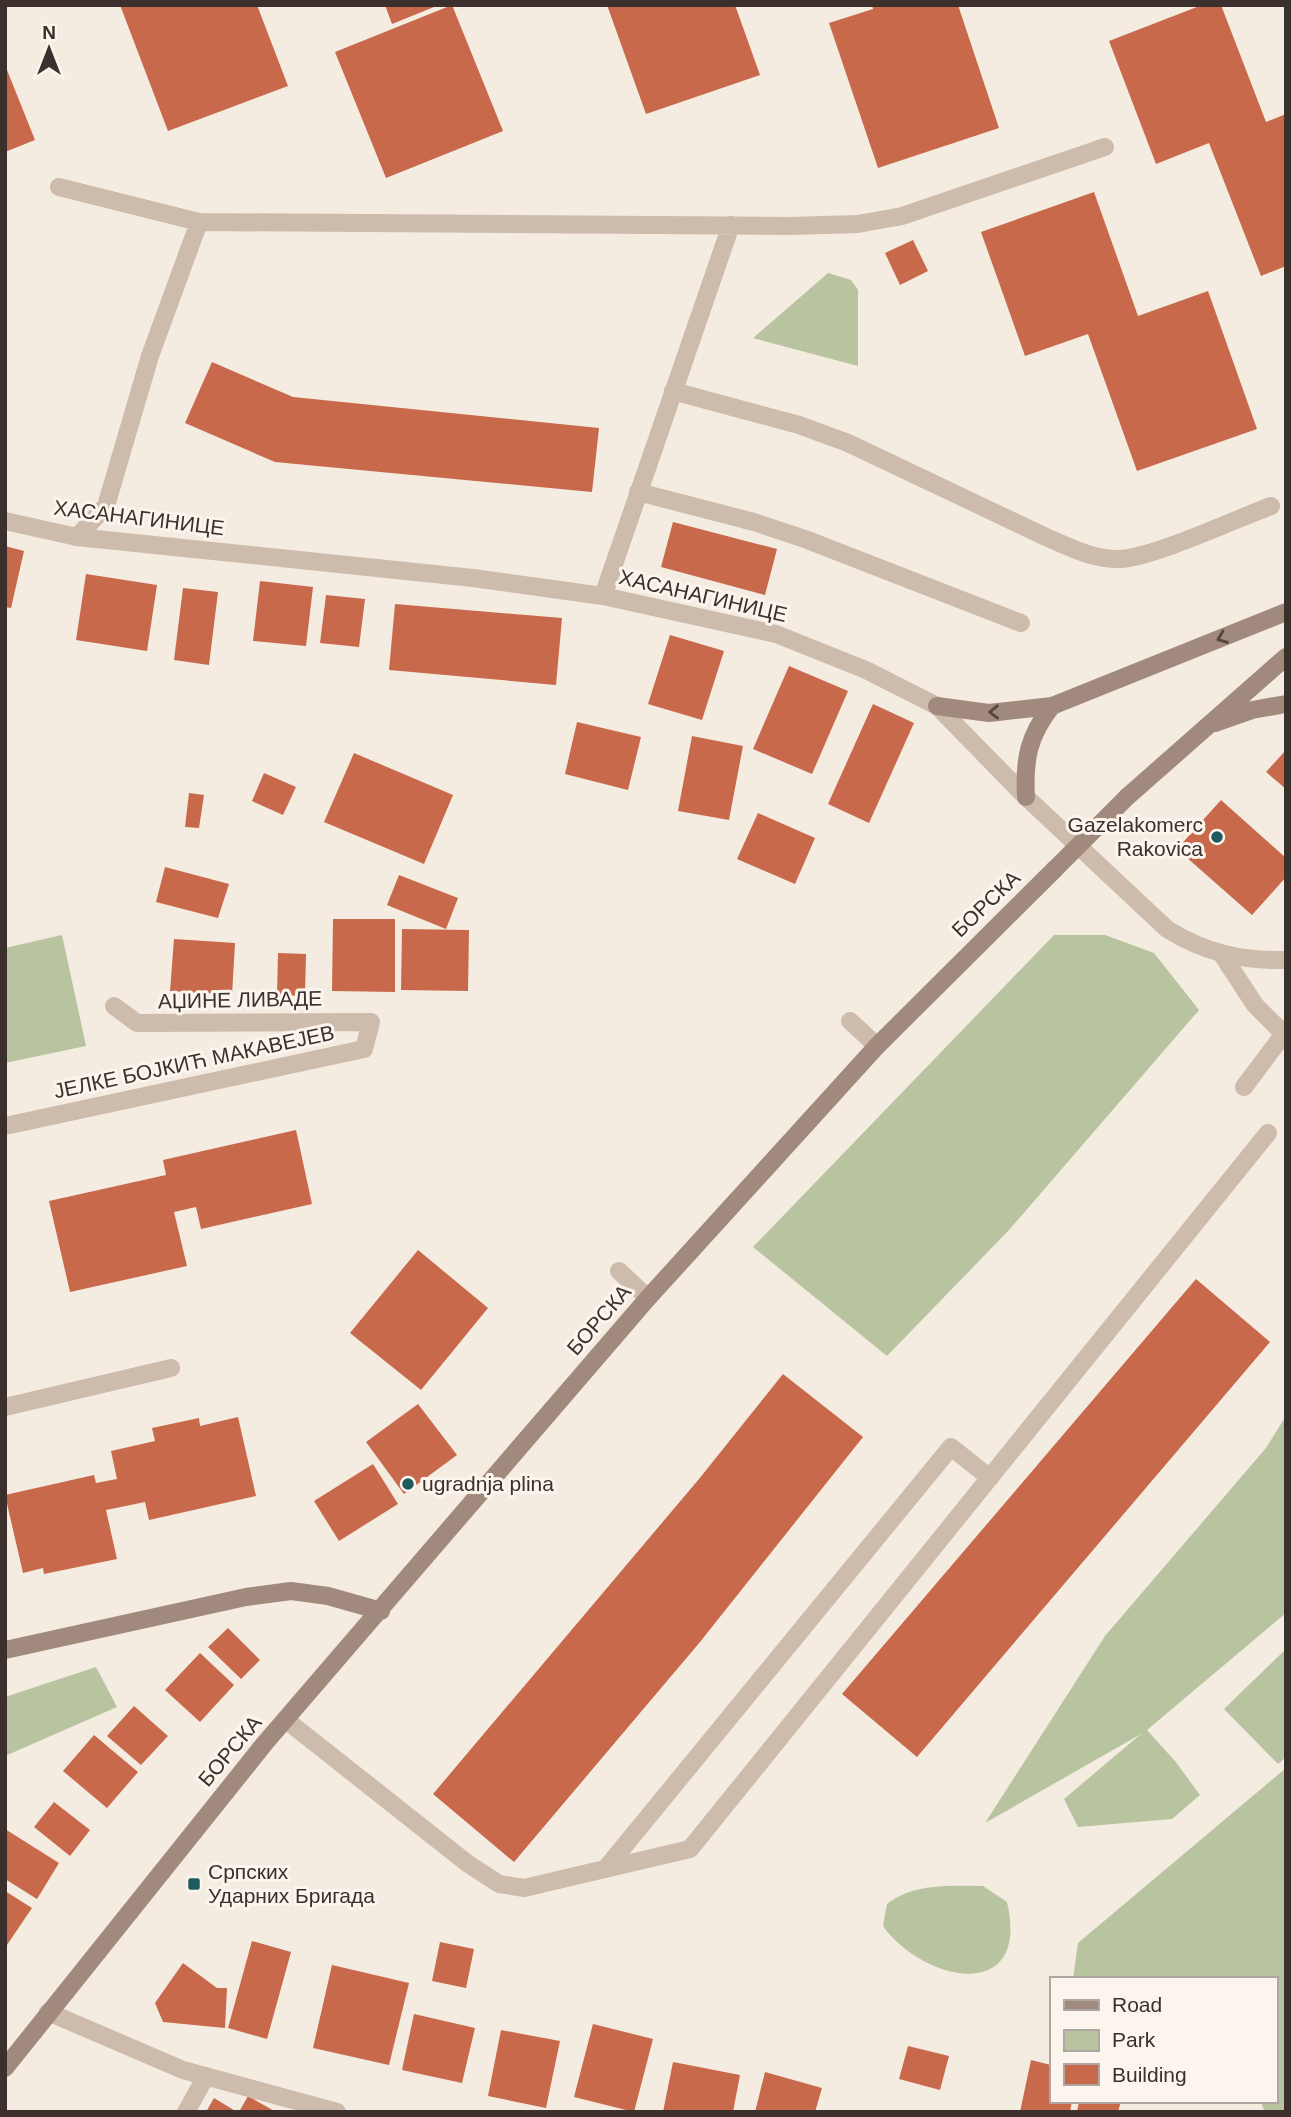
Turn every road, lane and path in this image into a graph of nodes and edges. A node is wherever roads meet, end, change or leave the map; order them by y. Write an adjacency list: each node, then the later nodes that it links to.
1 (1105, 147): 4 (street)
2 (59, 187): 3 (street)
3 (200, 222): 4 (street); 9 (street)
4 (731, 225): 5 (street)
5 (673, 391): 6 (street); 7 (street)
6 (638, 492): 10 (street); 12 (street)
7 (1271, 506)
8 (5, 521): 9 (street, ХАСАНАГИНИЦЕ)
9 (76, 537): 10 (street, ХАСАНАГИНИЦЕ)
10 (603, 596): 15 (street, ХАСАНАГИНИЦЕ)
11 (1286, 612): 16 (main road, one-way to 16)
12 (1021, 624)
13 (1286, 657): 17 (main road, БОРСКА)
14 (1286, 704): 17 (main road)
15 (937, 706): 16 (main road, one-way to 15); 18 (street, ХАСАНАГИНИЦЕ)
16 (1052, 706): 18 (main road)
17 (1205, 727): 25 (main road, БОРСКА, bridge)
18 (1026, 797): 19 (street, ХАСАНАГИНИЦЕ)
19 (1223, 956): 20 (street); 24 (street)
20 (1286, 960)
21 (114, 1006): 23 (street, АЏИНЕ ЛИВАДЕ)
22 (850, 1021): 25 (street)
23 (371, 1022): 27 (street, ЈЕЛКЕ БОЈКИЋ МАКАВЕЈЕВ)
24 (1285, 1034): 26 (street)
25 (877, 1046): 30 (main road, БОРСКА)
26 (1244, 1087)
27 (5, 1126)
28 (1268, 1133): 33 (street)
29 (619, 1271): 30 (street)
30 (648, 1298): 34 (main road, БОРСКА)
31 (171, 1368): 32 (street)
32 (5, 1407)
33 (989, 1478): 37 (street); 37 (street)
34 (381, 1611): 35 (main road); 36 (main road, БОРСКА)
35 (5, 1650)
36 (286, 1720): 37 (street); 38 (main road, БОРСКА)
37 (607, 1867)
38 (48, 2012): 39 (main road, БОРСКА); 40 (street)
39 (5, 2068)
40 (206, 2076): 41 (street); 42 (street)
41 (186, 2112)
42 (337, 2112)

